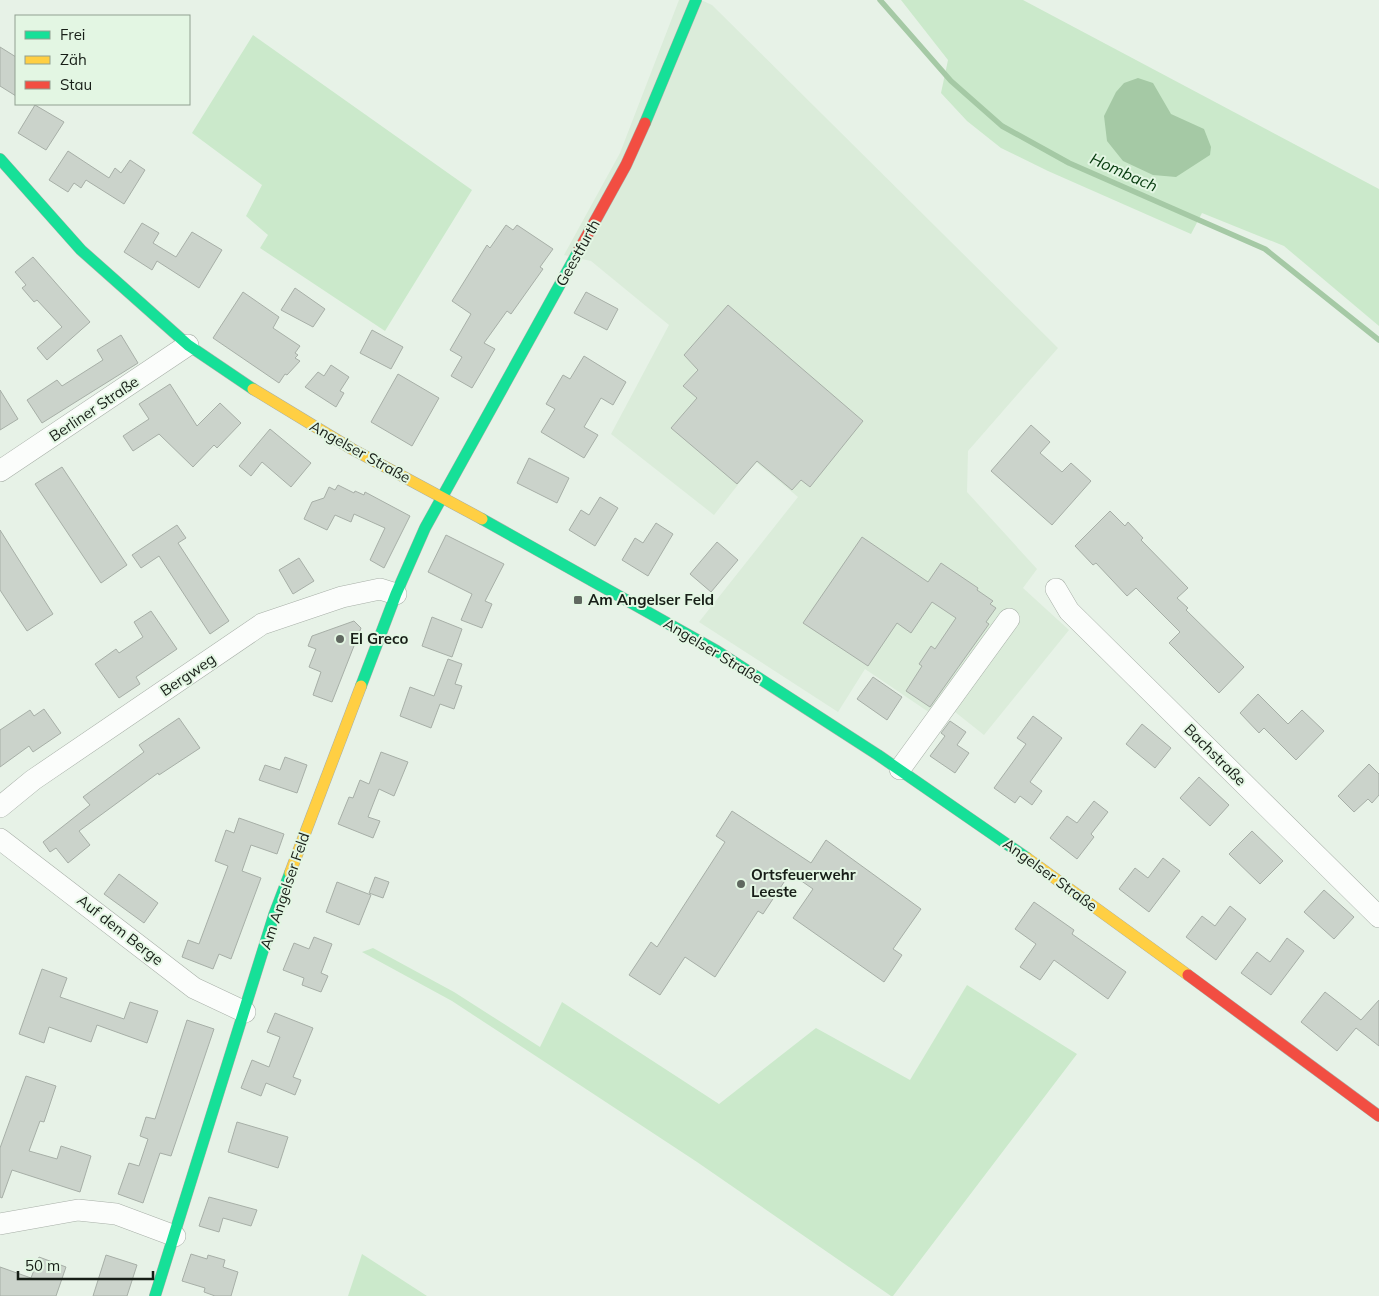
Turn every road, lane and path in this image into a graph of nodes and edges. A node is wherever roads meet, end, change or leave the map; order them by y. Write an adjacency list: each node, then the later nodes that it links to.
1 (696, 0): 5 (main road, Geestfurth)
2 (1, 163): 3 (main road, Angelser Straße)
3 (188, 345): 4 (street, Berliner Straße); 5 (main road, Angelser Straße)
4 (0, 472)
5 (442, 497): 7 (main road, Am Angelser Feld); 9 (main road, Angelser Straße)
6 (1056, 589): 12 (street, Bachstraße)
7 (396, 594): 10 (street, Bergweg); 13 (main road, Am Angelser Feld)
8 (1009, 619): 9 (street)
9 (900, 769): 14 (main road, Angelser Straße)
10 (0, 807)
11 (0, 839): 13 (street, Auf dem Berge)
12 (1379, 917)
13 (245, 1012): 16 (main road, Am Angelser Feld)
14 (1379, 1116)
15 (0, 1224): 16 (street)
16 (175, 1236): 17 (main road, Am Angelser Feld)
17 (156, 1296)

